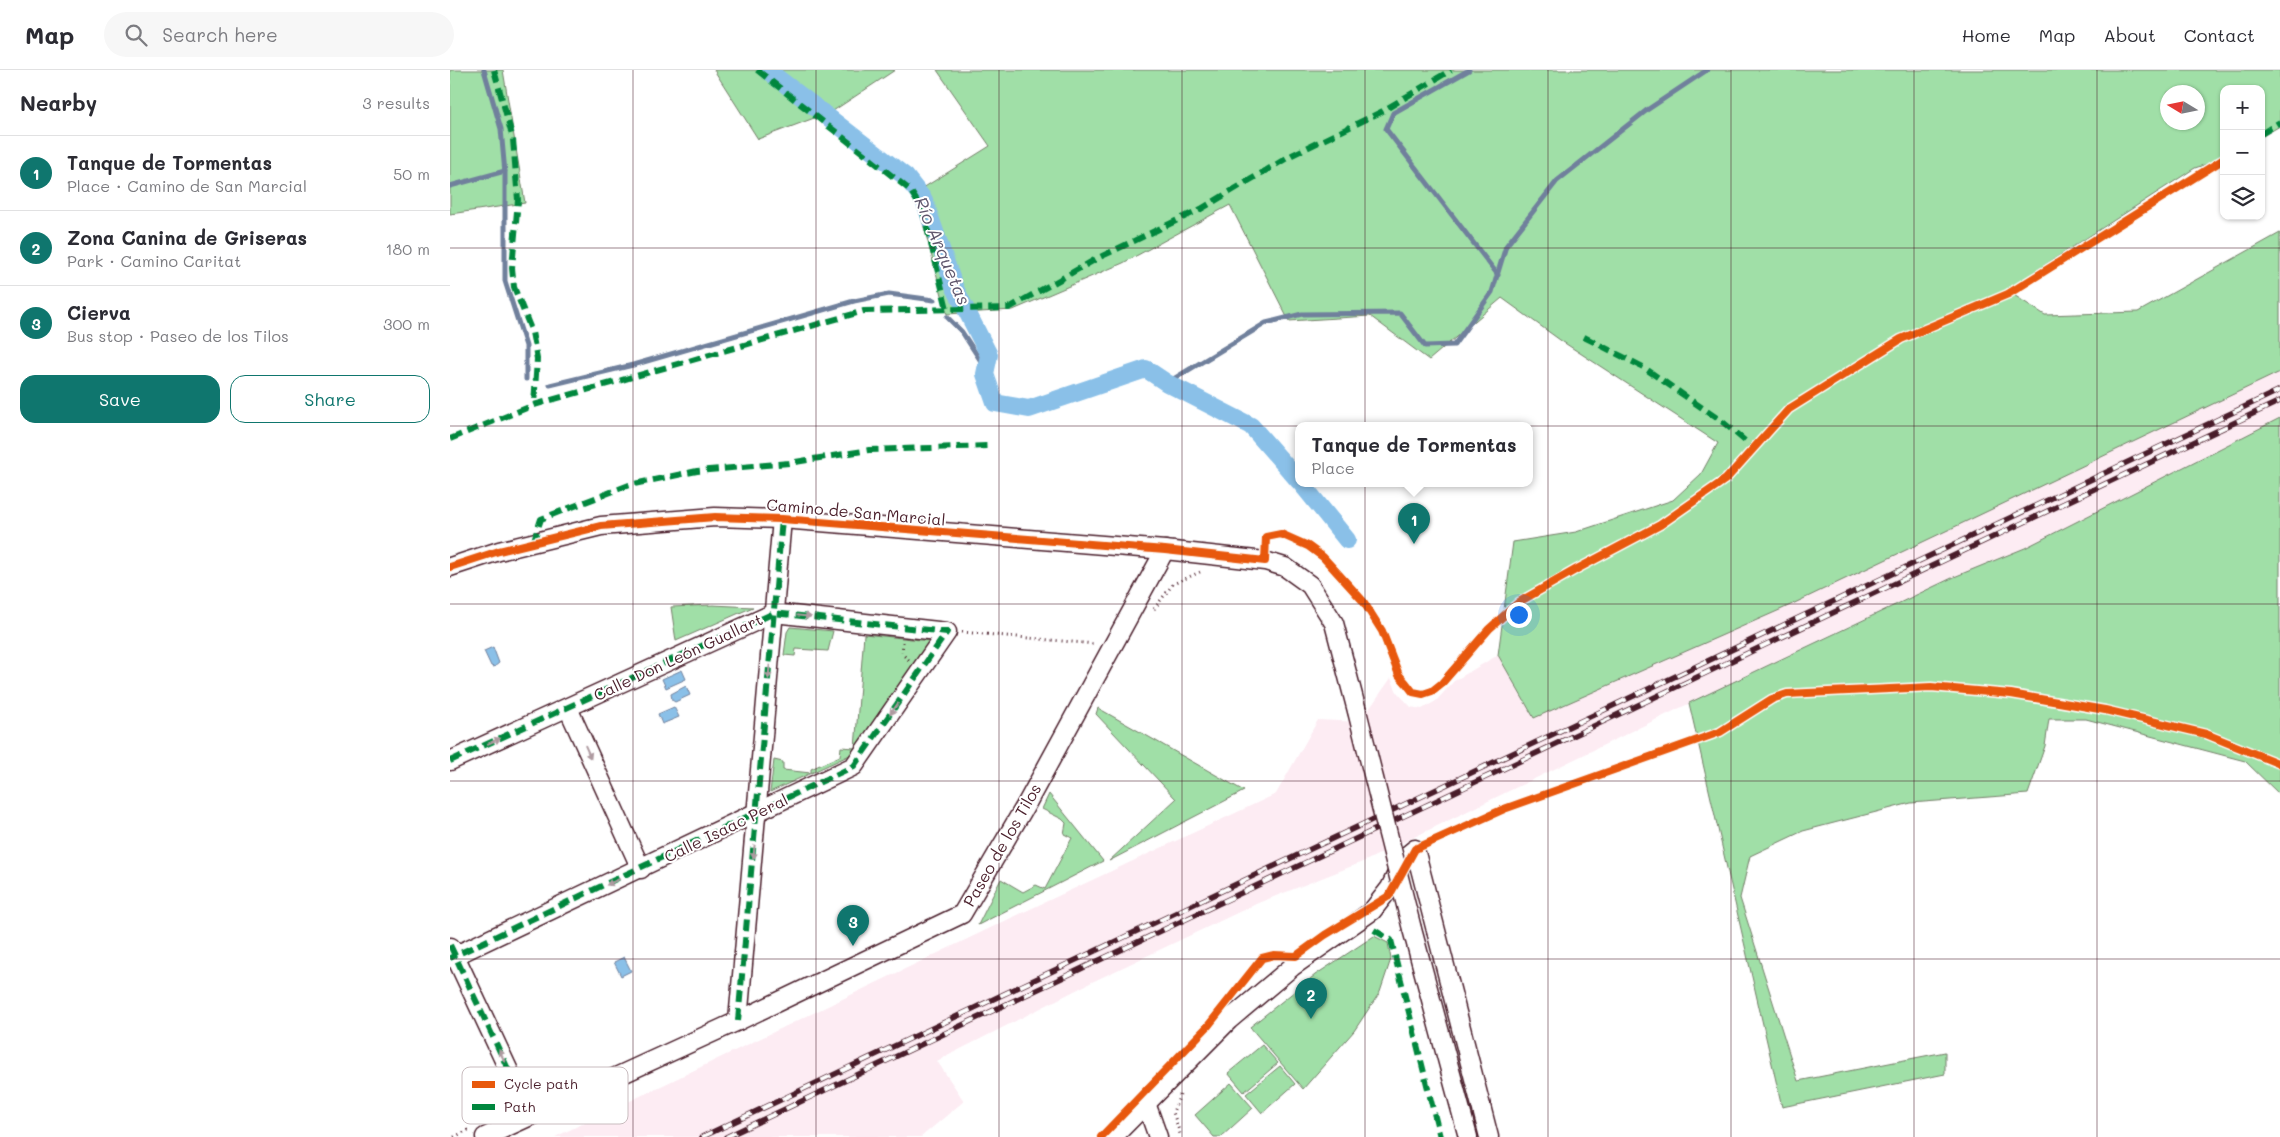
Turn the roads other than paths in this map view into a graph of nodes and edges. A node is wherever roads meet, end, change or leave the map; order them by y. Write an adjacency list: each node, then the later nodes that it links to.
1 (782, 519): 2 (street, Camino de San Marcial); 3 (street, Camino de San Marcial); 4 (street)
2 (1165, 550): 11 (street, Paseo de los Tilos); 19 (street, Camino de San Marcial, bridge)
3 (450, 567)
4 (774, 613): 5 (street, Calle Don León Guallart, one-way to 5); 6 (street, Calle Don León Guallart); 8 (street, one-way to 8)
5 (952, 632): 8 (street, Calle Isaac Peral, one-way to 8)
6 (568, 708): 7 (street, Calle Don León Guallart, one-way to 6); 9 (street, one-way to 9)
7 (450, 760)
8 (757, 813): 9 (street, Calle Isaac Peral); 11 (street, one-way to 11)
9 (641, 869): 10 (street, Calle Isaac Peral, one-way to 10)
10 (452, 953): 12 (street, one-way to 10)
11 (738, 1021): 13 (street, Paseo de los Tilos)
12 (507, 1067)
13 (628, 1071)
14 (1146, 1103): 17 (street); 18 (street); 20 (street)
15 (513, 1124): 16 (street, Paseo de los Tilos)
16 (485, 1137)
17 (1113, 1137)
18 (1158, 1137)
19 (1468, 1137)
20 (1489, 1137)

